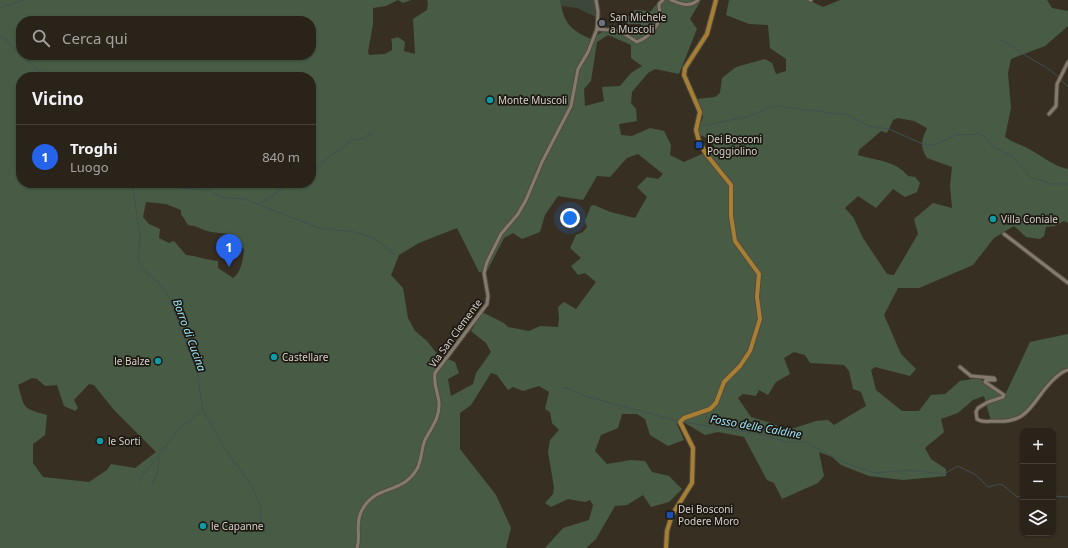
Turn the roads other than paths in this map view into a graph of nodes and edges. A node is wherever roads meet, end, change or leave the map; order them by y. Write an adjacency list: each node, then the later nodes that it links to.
1 (596, 0): 6 (street, Via San Clemente)
2 (663, 0): 6 (street)
3 (671, 0): 4 (street)
4 (698, 0)
5 (716, 0): 14 (main road)
6 (597, 28): 13 (street, Via San Clemente)
7 (1068, 62): 8 (street)
8 (1049, 114)
9 (1004, 234): 10 (street)
10 (1068, 283)
11 (960, 366): 12 (street)
12 (1068, 370)
13 (357, 548)
14 (666, 548)

